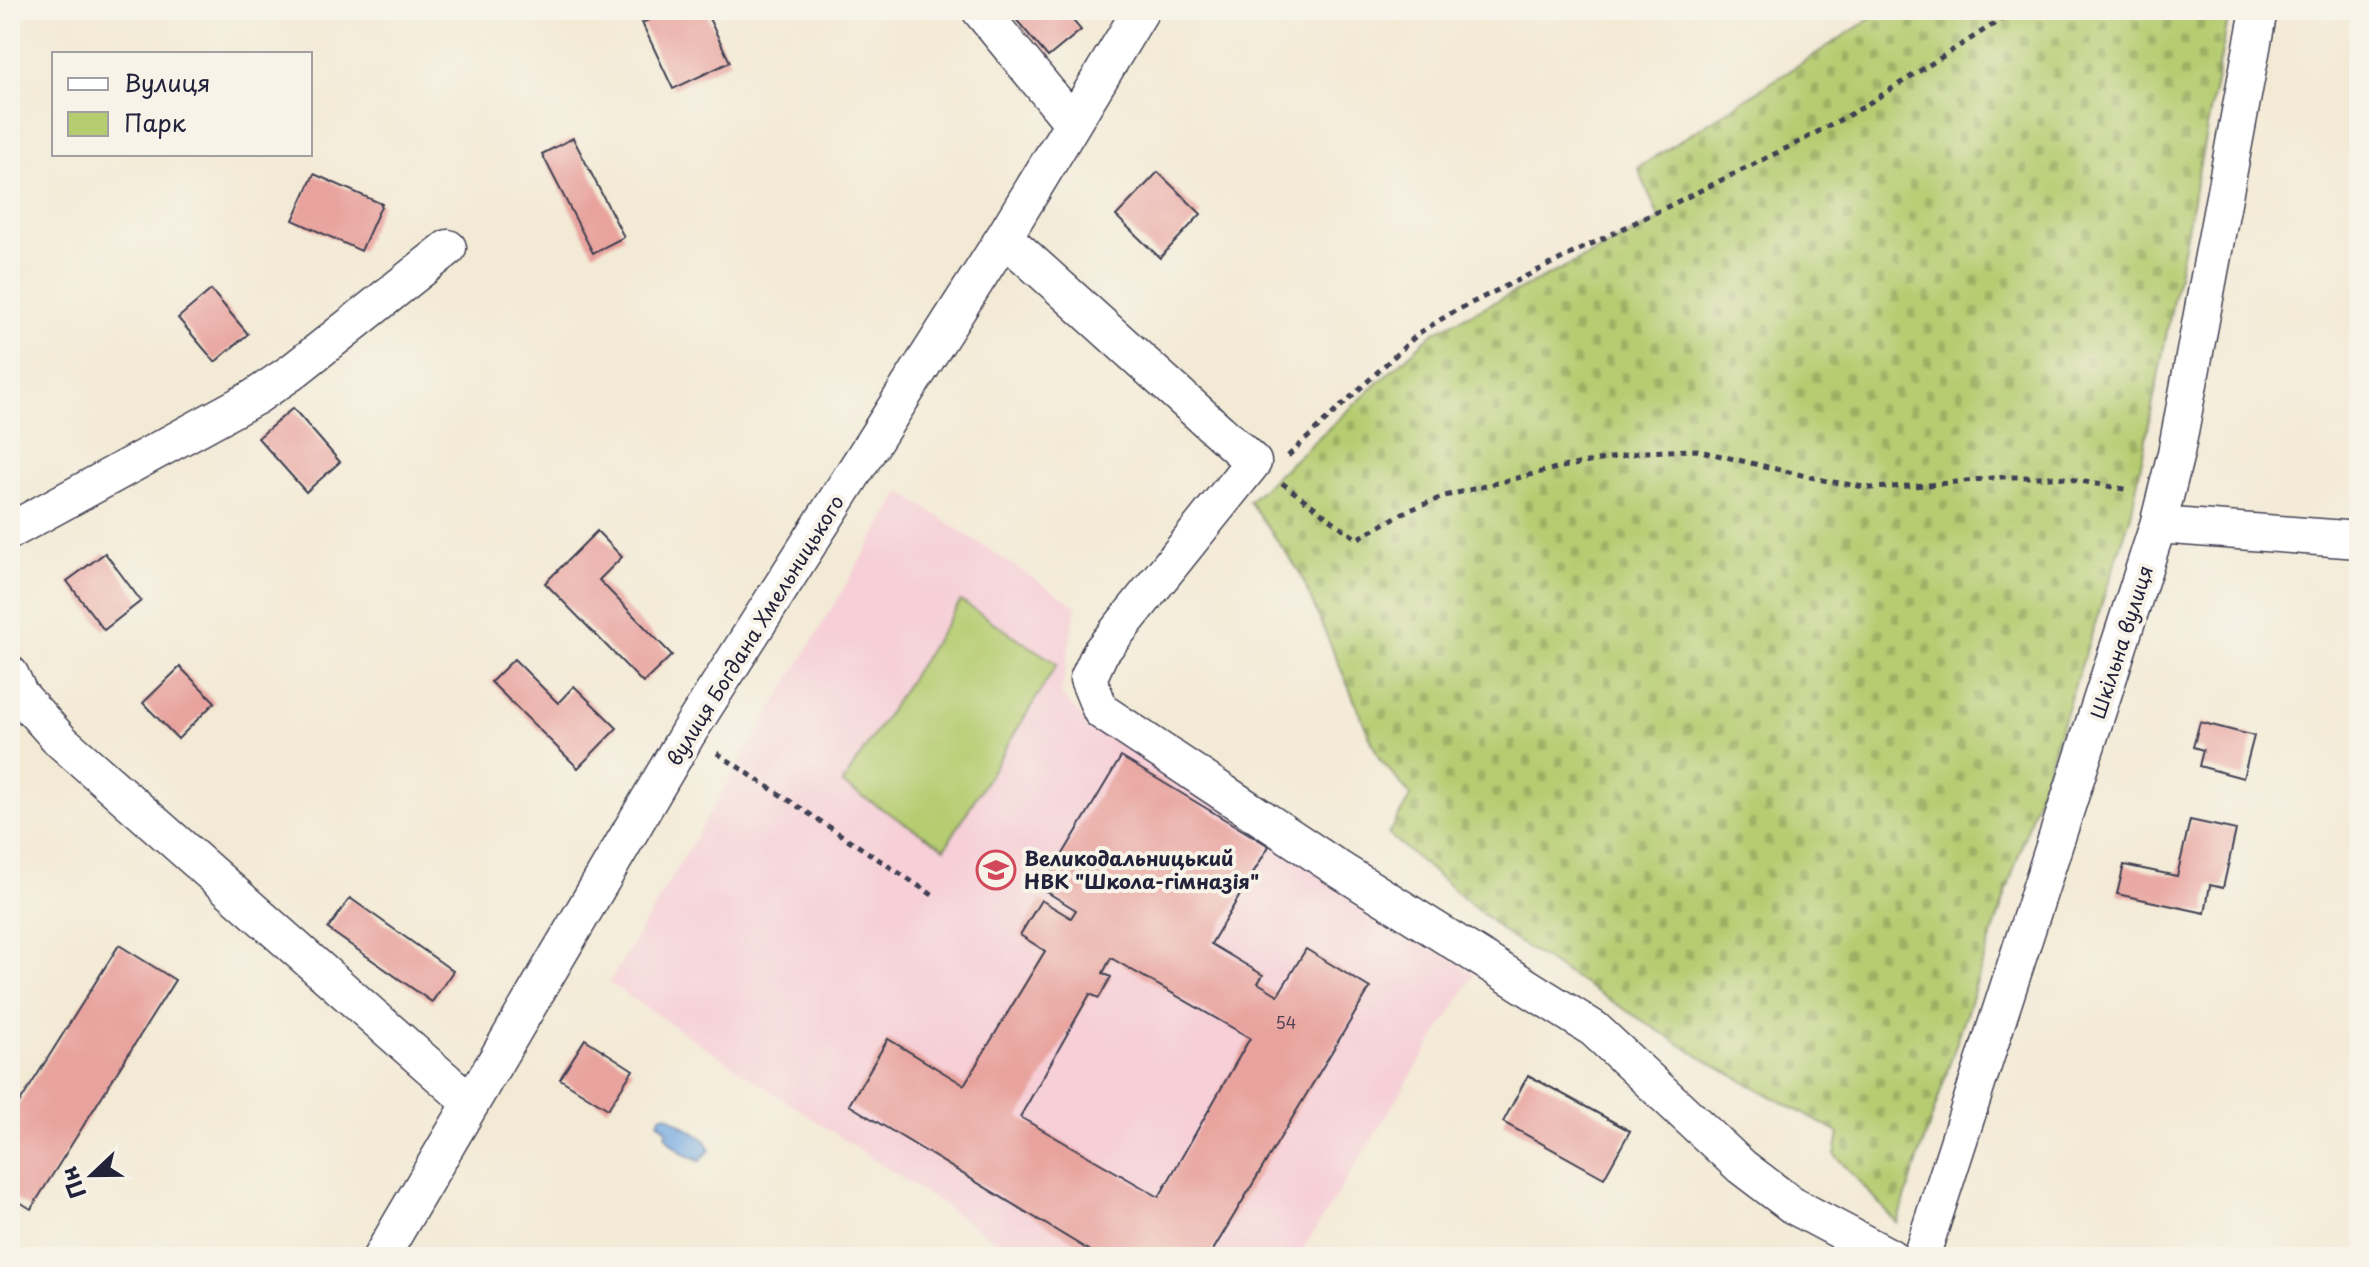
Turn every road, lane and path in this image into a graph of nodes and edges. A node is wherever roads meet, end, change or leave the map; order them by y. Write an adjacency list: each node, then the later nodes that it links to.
1 (980, 10): 5 (street)
2 (1141, 10): 5 (street, вулиця Богдана Хмельницького)
3 (2016, 10): 8 (path)
4 (2259, 10): 9 (street, Шкільна вулиця)
5 (1072, 122): 6 (street, вулиця Богдана Хмельницького)
6 (1004, 237): 8 (street); 13 (street, вулиця Богдана Хмельницького)
7 (448, 248): 10 (street)
8 (1262, 468): 9 (path); 17 (street)
9 (2162, 511): 11 (street); 18 (street, Шкільна вулиця)
10 (10, 531)
11 (2359, 540)
12 (10, 674): 15 (street)
13 (688, 733): 14 (path); 15 (street, вулиця Богдана Хмельницького)
14 (937, 898)
15 (470, 1102): 16 (street, вулиця Богдана Хмельницького)
16 (381, 1257)
17 (1890, 1257)
18 (1921, 1257)

